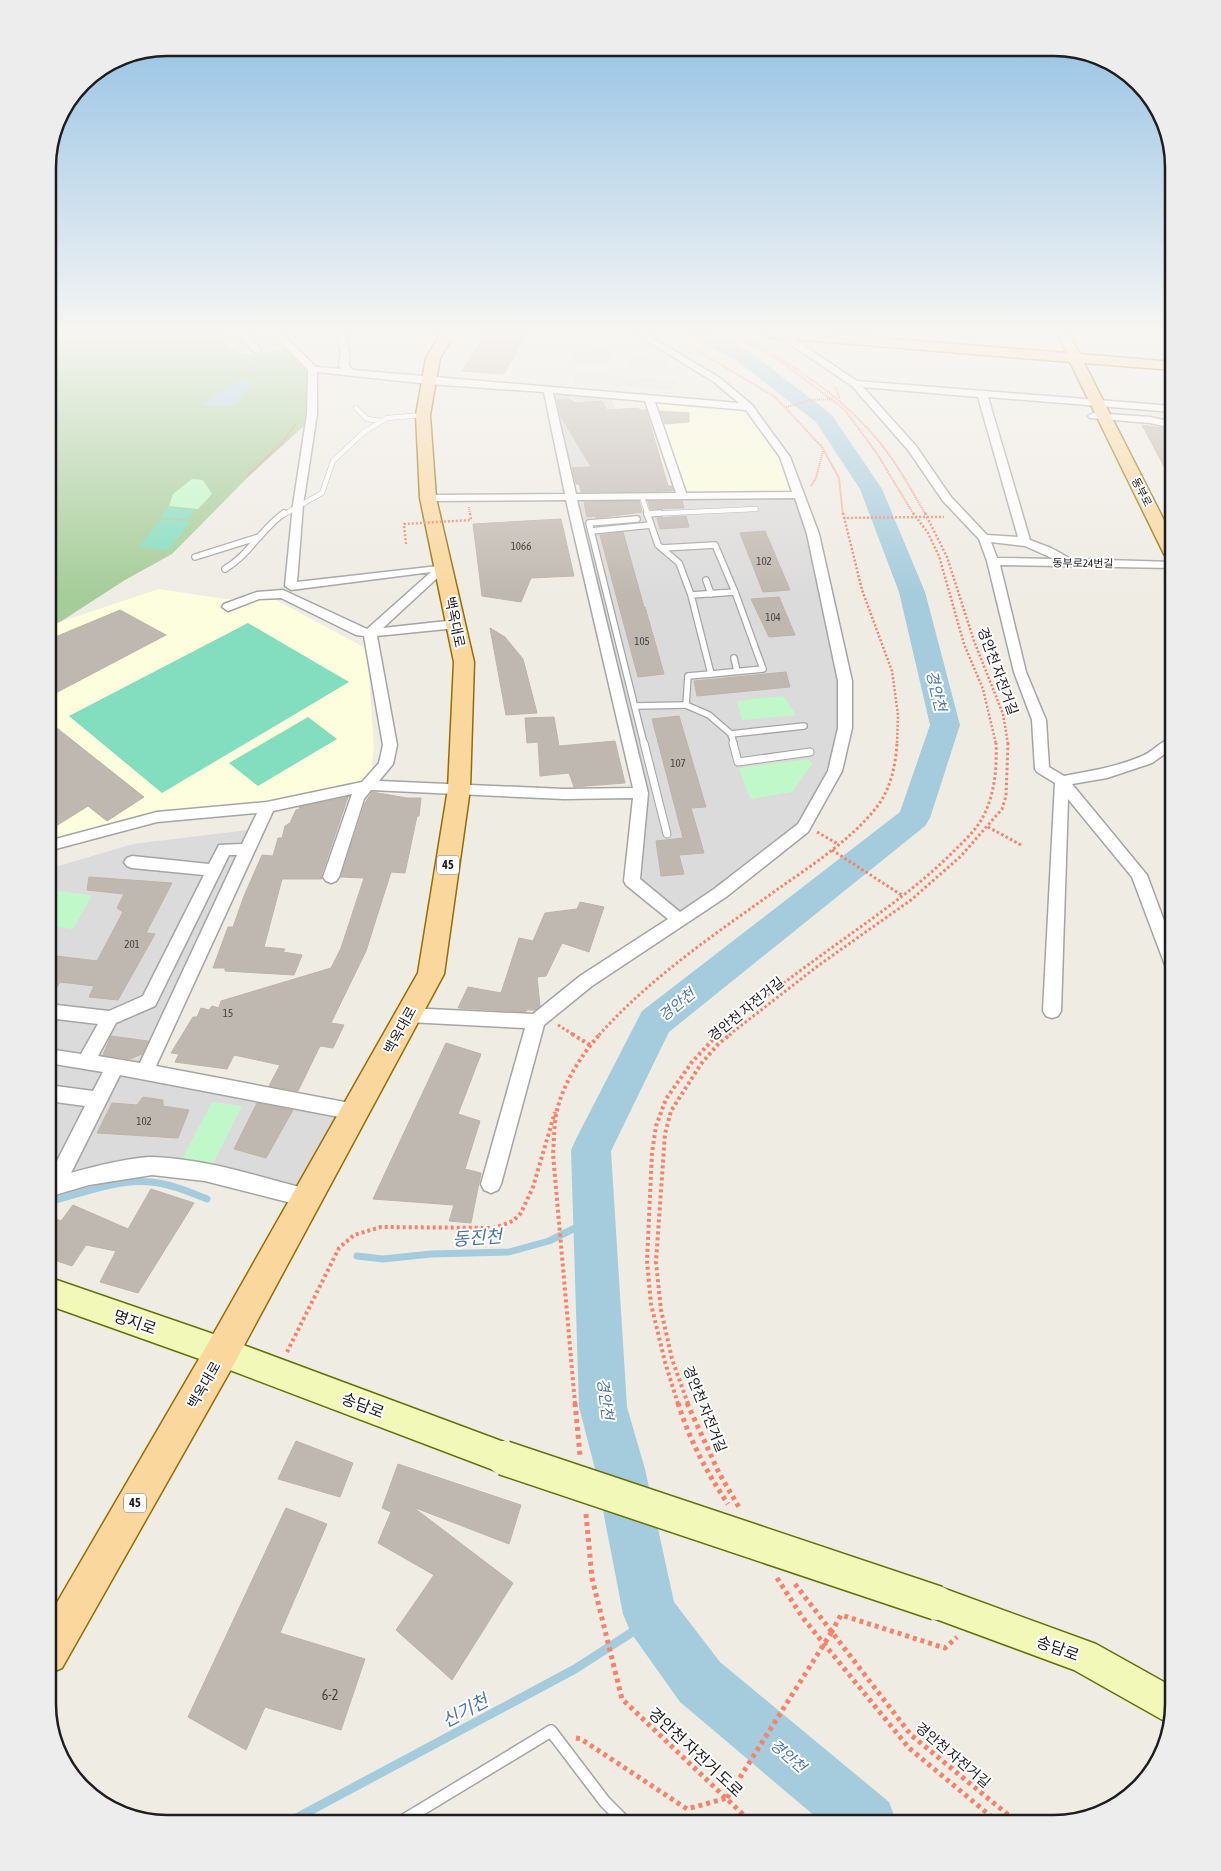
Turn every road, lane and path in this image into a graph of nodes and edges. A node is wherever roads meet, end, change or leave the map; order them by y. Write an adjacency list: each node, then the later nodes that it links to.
1 (301, 420): 18 (path)
2 (311, 420): 24 (street)
3 (373, 420): 15 (lane)
4 (384, 420): 15 (lane)
5 (423, 420): 23 (main road, 백옥대로 / 45)
6 (555, 420): 21 (street)
7 (656, 420): 20 (street)
8 (759, 420): 19 (street)
9 (853, 420): 30 (path)
10 (861, 420): 28 (path, 경안천 자전거길)
11 (887, 420): 36 (street)
12 (990, 420): 37 (street)
13 (1102, 420): 34 (main road, 동부로)
14 (1152, 420): 16 (street)
15 (381, 422): 24 (lane)
16 (1165, 423)
17 (823, 451): 19 (path)
18 (247, 476)
19 (799, 495): 20 (street); 67 (street)
20 (682, 496): 22 (street)
21 (571, 497): 22 (street); 23 (street); 65 (street)
22 (642, 497): 27 (lane)
23 (428, 498): 44 (main road, 백옥대로 / 45)
24 (298, 505): 35 (lane); 44 (street)
25 (469, 507): 38 (path, bridge)
26 (756, 509): 27 (lane)
27 (647, 514): 32 (lane)
28 (927, 517): 30 (path, bridge); 68 (path, 경안천 자전거길)
29 (843, 518): 30 (path, bridge)
30 (916, 518): 78 (path)
31 (637, 519): 33 (lane)
32 (651, 525): 33 (lane); 39 (lane)
33 (591, 531): 57 (lane)
34 (1165, 533)
35 (259, 537): 40 (lane); 45 (lane)
36 (984, 538): 37 (street); 41 (street)
37 (1025, 541): 42 (street)
38 (406, 544)
39 (662, 548): 47 (lane); 49 (lane)
40 (195, 557)
41 (993, 561): 42 (street, 동부로24번길); 62 (street)
42 (1067, 562): 43 (street, 동부로24번길)
43 (1165, 565)
44 (443, 567): 51 (main road, 백옥대로 / 45); 52 (street)
45 (225, 570)
46 (706, 580): 48 (lane)
47 (735, 592): 48 (lane); 54 (lane)
48 (712, 594): 49 (lane)
49 (691, 595): 55 (lane)
50 (228, 607): 52 (street)
51 (456, 624): 52 (street); 64 (main road, 백옥대로 / 45)
52 (370, 633): 63 (street)
53 (734, 658): 54 (lane)
54 (736, 671): 55 (lane)
55 (711, 674): 56 (lane)
56 (686, 705): 57 (lane); 59 (lane)
57 (636, 706): 69 (lane)
58 (804, 726): 59 (lane)
59 (731, 734): 61 (lane)
60 (1165, 748): 62 (street)
61 (810, 752)
62 (1062, 781): 80 (street); 81 (street)
63 (370, 784): 64 (street); 66 (street); 77 (street)
64 (459, 789): 65 (street); 83 (main road, 백옥대로 / 45)
65 (641, 793): 79 (street)
66 (267, 807): 70 (street); 73 (street)
67 (805, 825): 71 (path); 79 (street)
68 (988, 827): 72 (path); 106 (path, 경안천 자전거길)
69 (668, 834)
70 (56, 844)
71 (838, 844)
72 (1023, 846)
73 (248, 850): 76 (street); 90 (street)
74 (832, 850): 78 (path)
75 (132, 862): 76 (street)
76 (213, 870): 84 (street)
77 (331, 878)
78 (903, 896): 105 (path)
79 (680, 920): 85 (street)
80 (1165, 942)
81 (1052, 1011)
82 (56, 1012): 84 (street)
83 (408, 1015): 85 (street); 94 (main road, 백옥대로 / 45)
84 (110, 1018): 88 (street)
85 (540, 1018): 86 (path); 96 (street)
86 (590, 1045)
87 (56, 1057): 88 (street)
88 (86, 1062): 89 (street)
89 (116, 1067): 90 (street); 93 (street)
90 (146, 1072): 94 (street)
91 (567, 1084): 102 (path)
92 (56, 1094): 93 (street)
93 (98, 1100): 95 (street)
94 (355, 1112): 98 (main road, 백옥대로 / 45)
95 (56, 1174)
96 (491, 1184)
97 (56, 1186): 98 (street)
98 (307, 1198): 101 (main road, 백옥대로 / 45)
99 (560, 1224): 103 (path)
100 (56, 1294): 101 (street, 명지로)
101 (222, 1352): 102 (street, 송담로); 111 (main road, 백옥대로 / 45)
102 (277, 1372): 109 (street, 송담로, bridge)
103 (580, 1460)
104 (585, 1509): 115 (path, 경안천 자전거 도로)
105 (733, 1512)
106 (744, 1517)
107 (776, 1577): 112 (path)
108 (791, 1579): 110 (path, 경안천 자전거길)
109 (977, 1618): 110 (path); 113 (street, 송담로)
110 (831, 1633): 112 (path, bridge); 120 (path, 경안천 자전거길)
111 (56, 1640)
112 (824, 1643): 115 (path, bridge); 119 (path)
113 (1165, 1702)
114 (551, 1731): 115 (path); 116 (lane); 117 (lane)
115 (727, 1798): 118 (path, 경안천 자전거 도로)
116 (412, 1815)
117 (618, 1815)
118 (744, 1815)
119 (987, 1815)
120 (1007, 1815)

